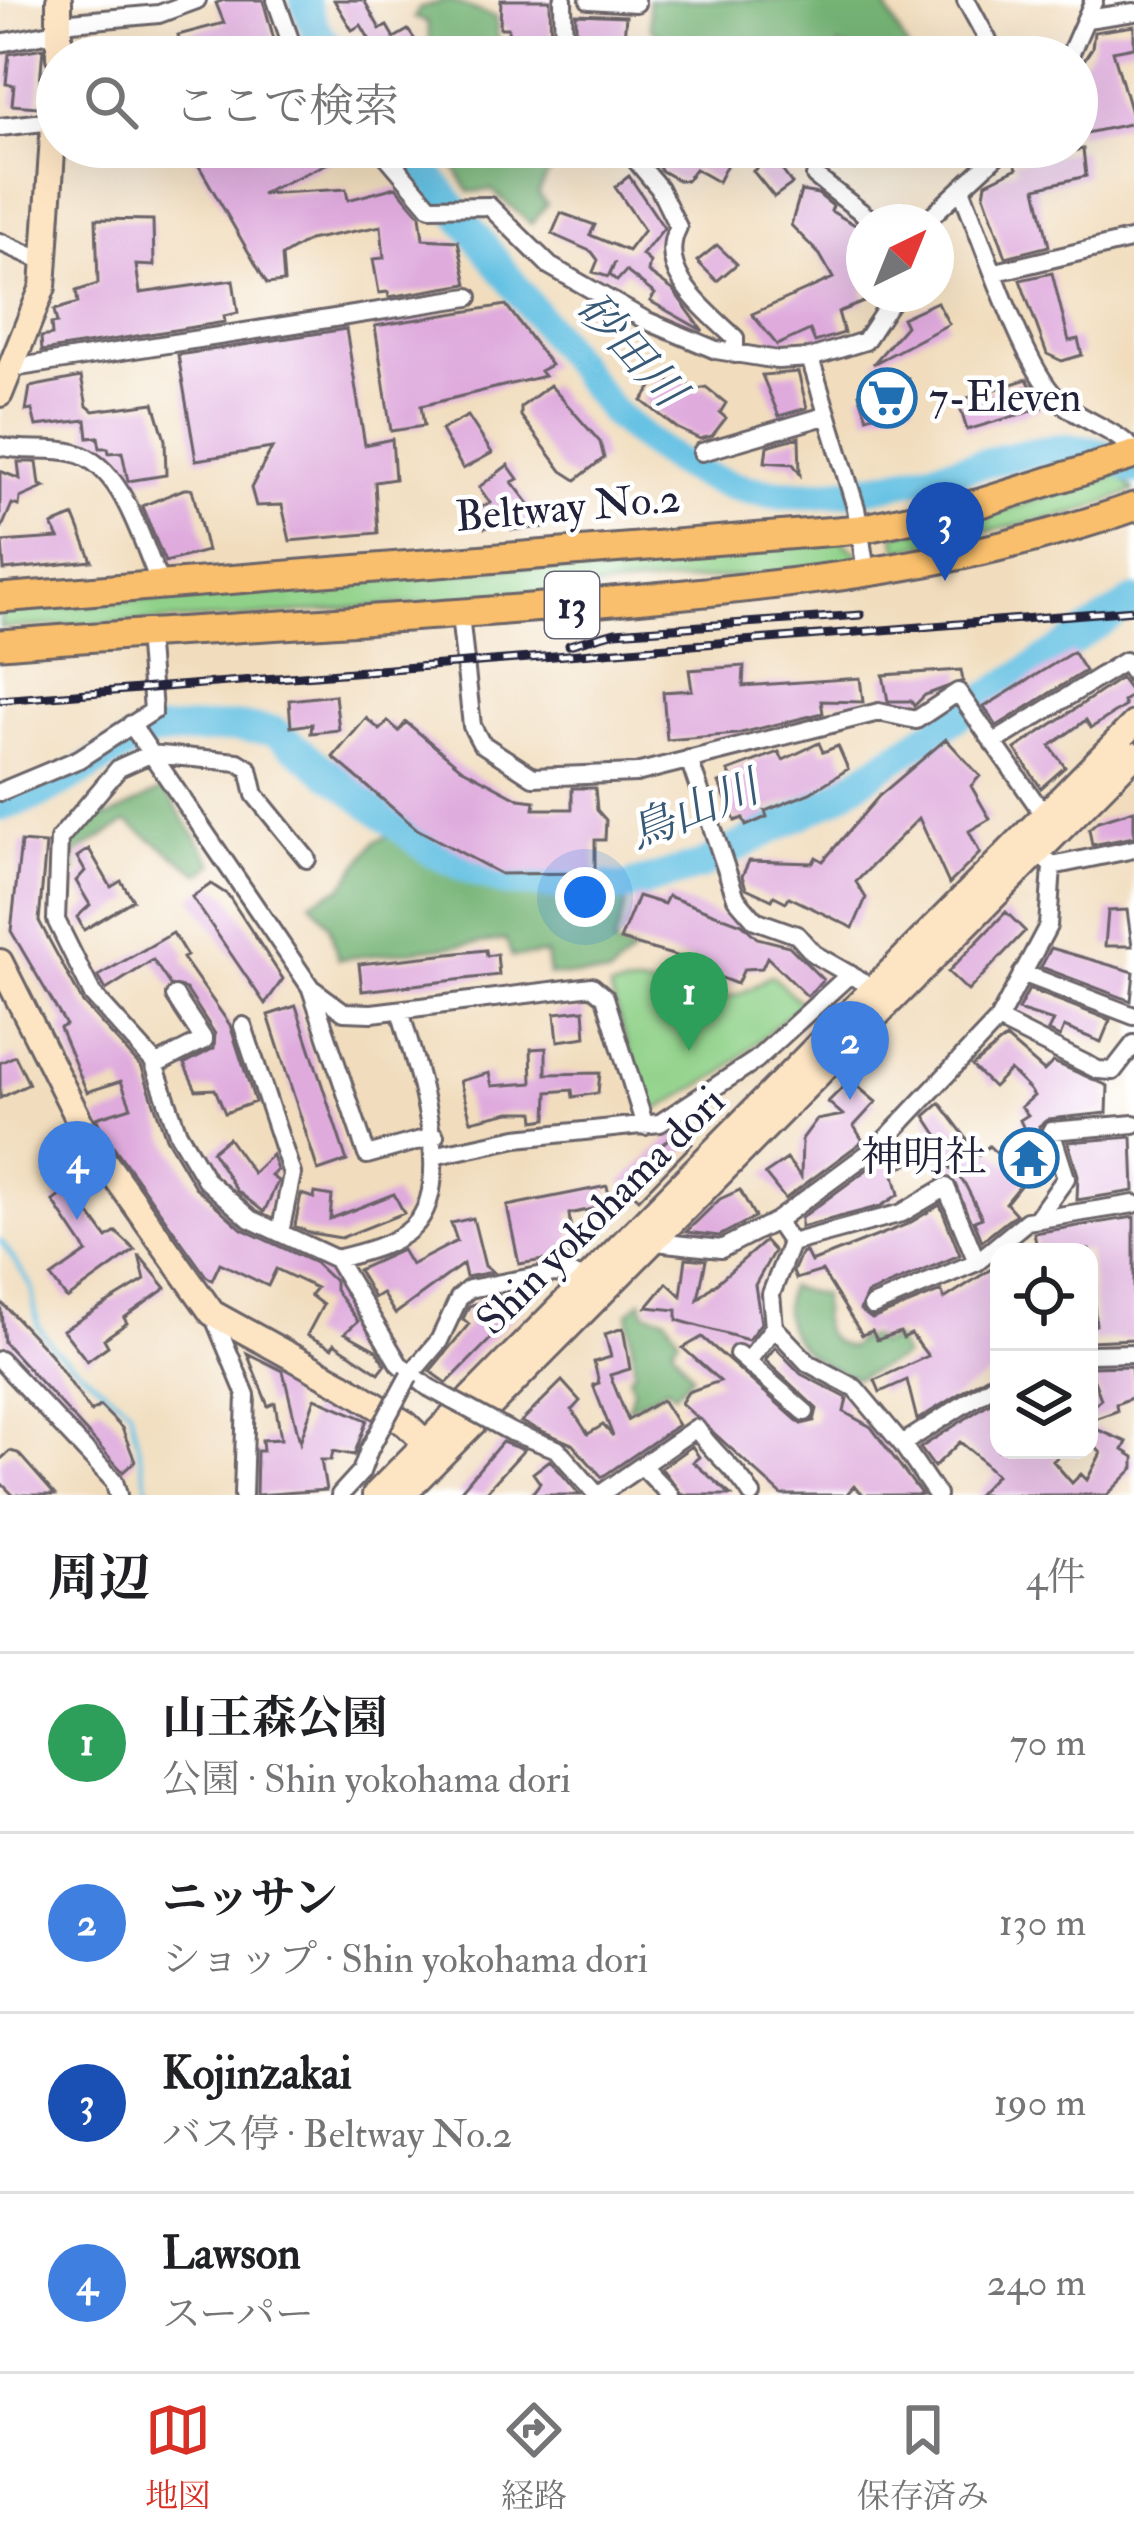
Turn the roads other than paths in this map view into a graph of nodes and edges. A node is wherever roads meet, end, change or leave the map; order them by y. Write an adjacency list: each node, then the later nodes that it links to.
1 (197, 0): 10 (street)
2 (276, 0): 11 (street)
3 (563, 0): 12 (street)
4 (589, 0): 7 (street)
5 (966, 0): 13 (street)
6 (1094, 0): 9 (street)
7 (635, 7)
8 (1134, 12): 9 (street)
9 (1087, 19): 14 (street)
10 (60, 28): 15 (street)
11 (289, 36)
12 (564, 36)
13 (986, 36)
14 (1079, 36)
15 (0, 43)
16 (36, 123): 17 (street)
17 (0, 127)
18 (50, 168): 28 (street)
19 (399, 168): 32 (street)
20 (642, 168): 32 (street)
21 (984, 168): 23 (street)
22 (815, 176): 24 (street)
23 (961, 189): 25 (street); 29 (street)
24 (851, 204)
25 (945, 204)
26 (1134, 239): 29 (street)
27 (0, 242): 28 (street)
28 (44, 261): 34 (street)
29 (996, 272): 39 (street)
30 (469, 297): 34 (street)
31 (884, 312): 33 (street)
32 (735, 354): 33 (street)
33 (810, 358): 36 (street)
34 (13, 368): 35 (street)
35 (0, 394)
36 (825, 416): 38 (street); 41 (street)
37 (0, 446): 43 (street)
38 (702, 452)
39 (1134, 452): 41 (main road, Beltway No.2 / 13)
40 (1134, 507): 42 (main road, 13)
41 (858, 516): 42 (street); 43 (main road, Beltway No.2 / 13)
42 (866, 577): 45 (main road, 13)
43 (160, 583): 44 (main road, Beltway No.2 / 13)
44 (0, 598)
45 (460, 615): 46 (main road, 13); 54 (street)
46 (147, 632): 47 (main road, 13); 49 (street)
47 (0, 644)
48 (1134, 674): 51 (street)
49 (131, 724): 52 (street); 55 (street)
50 (1134, 724): 56 (street, Shin yokohama dori)
51 (994, 743): 54 (street); 56 (street)
52 (150, 754): 58 (street); 63 (street); 71 (street)
53 (1134, 755): 59 (street, Shin yokohama dori)
54 (689, 760): 61 (street)
55 (0, 792)
56 (1044, 815): 59 (street); 64 (street, Shin yokohama dori)
57 (1134, 849): 59 (street)
58 (307, 859)
59 (1046, 859): 60 (street); 79 (street, Shin yokohama dori)
60 (1022, 973): 67 (street); 68 (street)
61 (850, 974): 64 (street); 73 (street)
62 (3, 978): 85 (street)
63 (311, 988): 66 (street); 74 (street)
64 (874, 989): 83 (street, Shin yokohama dori)
65 (175, 996): 71 (street)
66 (400, 1010): 73 (street); 74 (street)
67 (1134, 1016)
68 (998, 1020): 70 (street); 77 (street)
69 (243, 1026): 78 (street)
70 (1134, 1044)
71 (154, 1065): 78 (street)
72 (1134, 1124): 76 (street)
73 (645, 1126): 74 (street)
74 (434, 1146): 81 (street)
75 (1134, 1204): 76 (street)
76 (1037, 1218): 82 (street)
77 (776, 1221): 79 (street); 80 (street)
78 (280, 1233): 81 (street)
79 (656, 1242): 94 (street, Shin yokohama dori)
80 (791, 1243): 82 (street); 86 (street)
81 (336, 1259): 90 (street)
82 (977, 1262): 84 (street)
83 (591, 1277): 90 (street); 94 (street, Shin yokohama dori)
84 (872, 1306)
85 (212, 1312): 94 (street); 97 (street)
86 (774, 1327): 92 (street); 93 (street)
87 (1134, 1353): 88 (street)
88 (1098, 1354)
89 (0, 1360): 96 (street)
90 (409, 1376): 98 (street, bridge); 101 (street, bridge)
91 (990, 1388): 93 (street)
92 (805, 1412)
93 (902, 1444): 104 (street)
94 (433, 1450): 99 (street, Shin yokohama dori); 100 (street, Shin yokohama dori)
95 (642, 1466): 101 (street); 102 (street); 103 (street)
96 (118, 1495)
97 (242, 1495)
98 (340, 1495)
99 (375, 1495)
100 (402, 1495)
101 (598, 1495)
102 (670, 1495)
103 (752, 1495)
104 (937, 1495)

